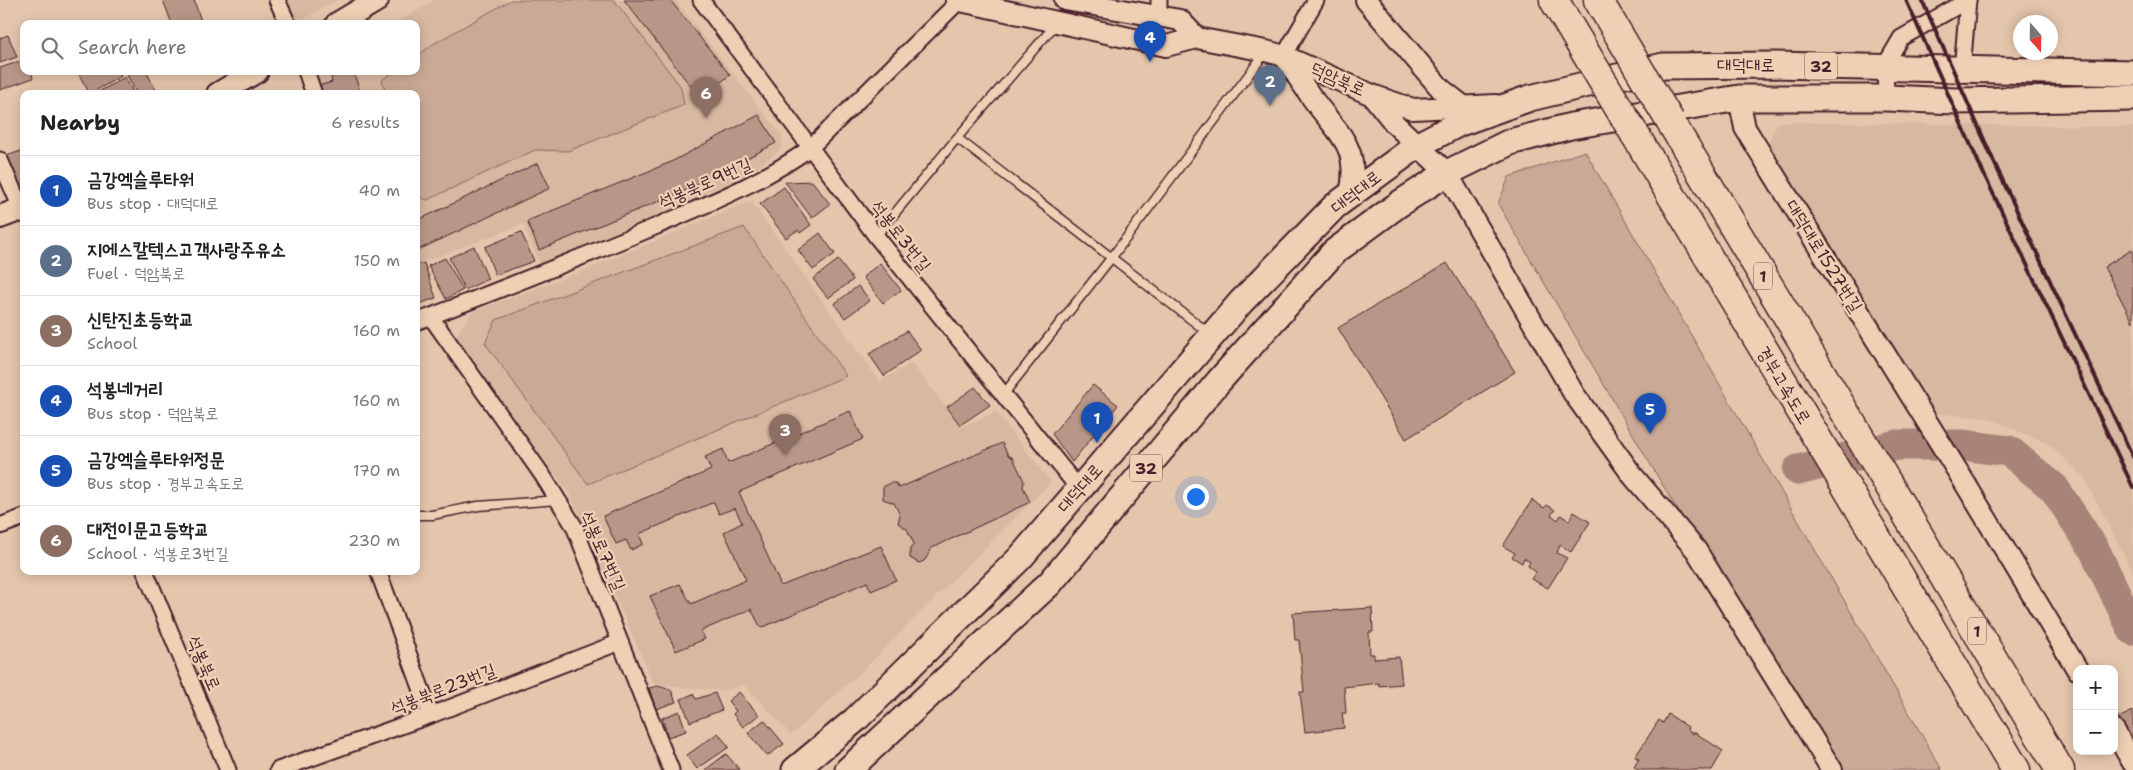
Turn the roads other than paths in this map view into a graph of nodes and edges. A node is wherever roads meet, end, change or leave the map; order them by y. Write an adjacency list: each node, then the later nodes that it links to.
1 (277, 0): 12 (street)
2 (377, 0): 13 (main road)
3 (701, 0): 32 (street, 석봉로3번길)
4 (957, 0): 14 (street, 덕암북로); 32 (street, 석봉북로9번길)
5 (1066, 0): 11 (street)
6 (1316, 0): 16 (street)
7 (1366, 0): 29 (street)
8 (1554, 0): 62 (highway, 경부고속도로 / 1, bridge)
9 (1598, 0): 63 (highway, 1, bridge)
10 (1968, 0): 17 (street); 18 (street)
11 (1159, 8): 15 (street)
12 (286, 20)
13 (344, 20)
14 (1057, 23): 15 (street, 덕암북로); 30 (lane)
15 (1197, 38): 16 (street, 덕암북로)
16 (1275, 54): 24 (street, 덕암북로); 35 (street); 40 (lane)
17 (1884, 67): 18 (main road, 대덕대로 / 32); 26 (street); 28 (main road, 대덕대로 / 32)
18 (1962, 70): 19 (main road, 대덕대로 / 32)
19 (2133, 73)
20 (250, 75): 22 (main road)
21 (307, 75): 23 (street)
22 (225, 90)
23 (313, 90)
24 (1372, 95): 29 (street); 31 (street, 덕암북로)
25 (1739, 98): 26 (main road, 대덕대로 / 32); 34 (main road, 대덕대로 / 32); 52 (street, 대덕대로1527번길)
26 (1887, 98): 27 (main road, 대덕대로 / 32)
27 (2133, 98)
28 (1513, 104): 29 (street); 31 (main road, 대덕대로 / 32)
29 (1464, 107)
30 (957, 138): 39 (lane); 40 (lane)
31 (1418, 146): 34 (street, 덕암북로); 35 (main road, 대덕대로 / 32)
32 (810, 148): 39 (street, 석봉로3번길); 41 (street, 석봉북로9번길)
33 (0, 160): 36 (street)
34 (1447, 173): 60 (main road, 대덕대로 / 32); 61 (street, 덕암북로)
35 (1350, 195): 42 (main road, 대덕대로 / 32)
36 (20, 204)
37 (20, 212): 38 (main road)
38 (0, 217)
39 (876, 236): 43 (street, 석봉로3번길)
40 (1112, 257): 42 (lane); 43 (lane)
41 (423, 319): 45 (street, 석봉로7번길)
42 (1212, 335): 44 (main road, 대덕대로 / 32)
43 (1003, 395): 44 (street, 석봉로3번길)
44 (1079, 489): 59 (main road, 대덕대로 / 32)
45 (558, 500): 46 (lane); 51 (street, 석봉로7번길)
46 (420, 515)
47 (20, 518): 48 (street)
48 (0, 526)
49 (148, 575): 56 (street, 석봉북로)
50 (379, 575): 53 (street)
51 (620, 642): 53 (street, 석봉북로23번길); 58 (street, 석봉로7번길)
52 (2075, 665)
53 (431, 715): 57 (street, 석봉북로23번길)
54 (2118, 737): 55 (street)
55 (2133, 763)
56 (228, 770)
57 (278, 770)
58 (671, 770)
59 (795, 770)
60 (848, 770)
61 (1832, 770)
62 (2016, 770)
63 (2060, 770)

